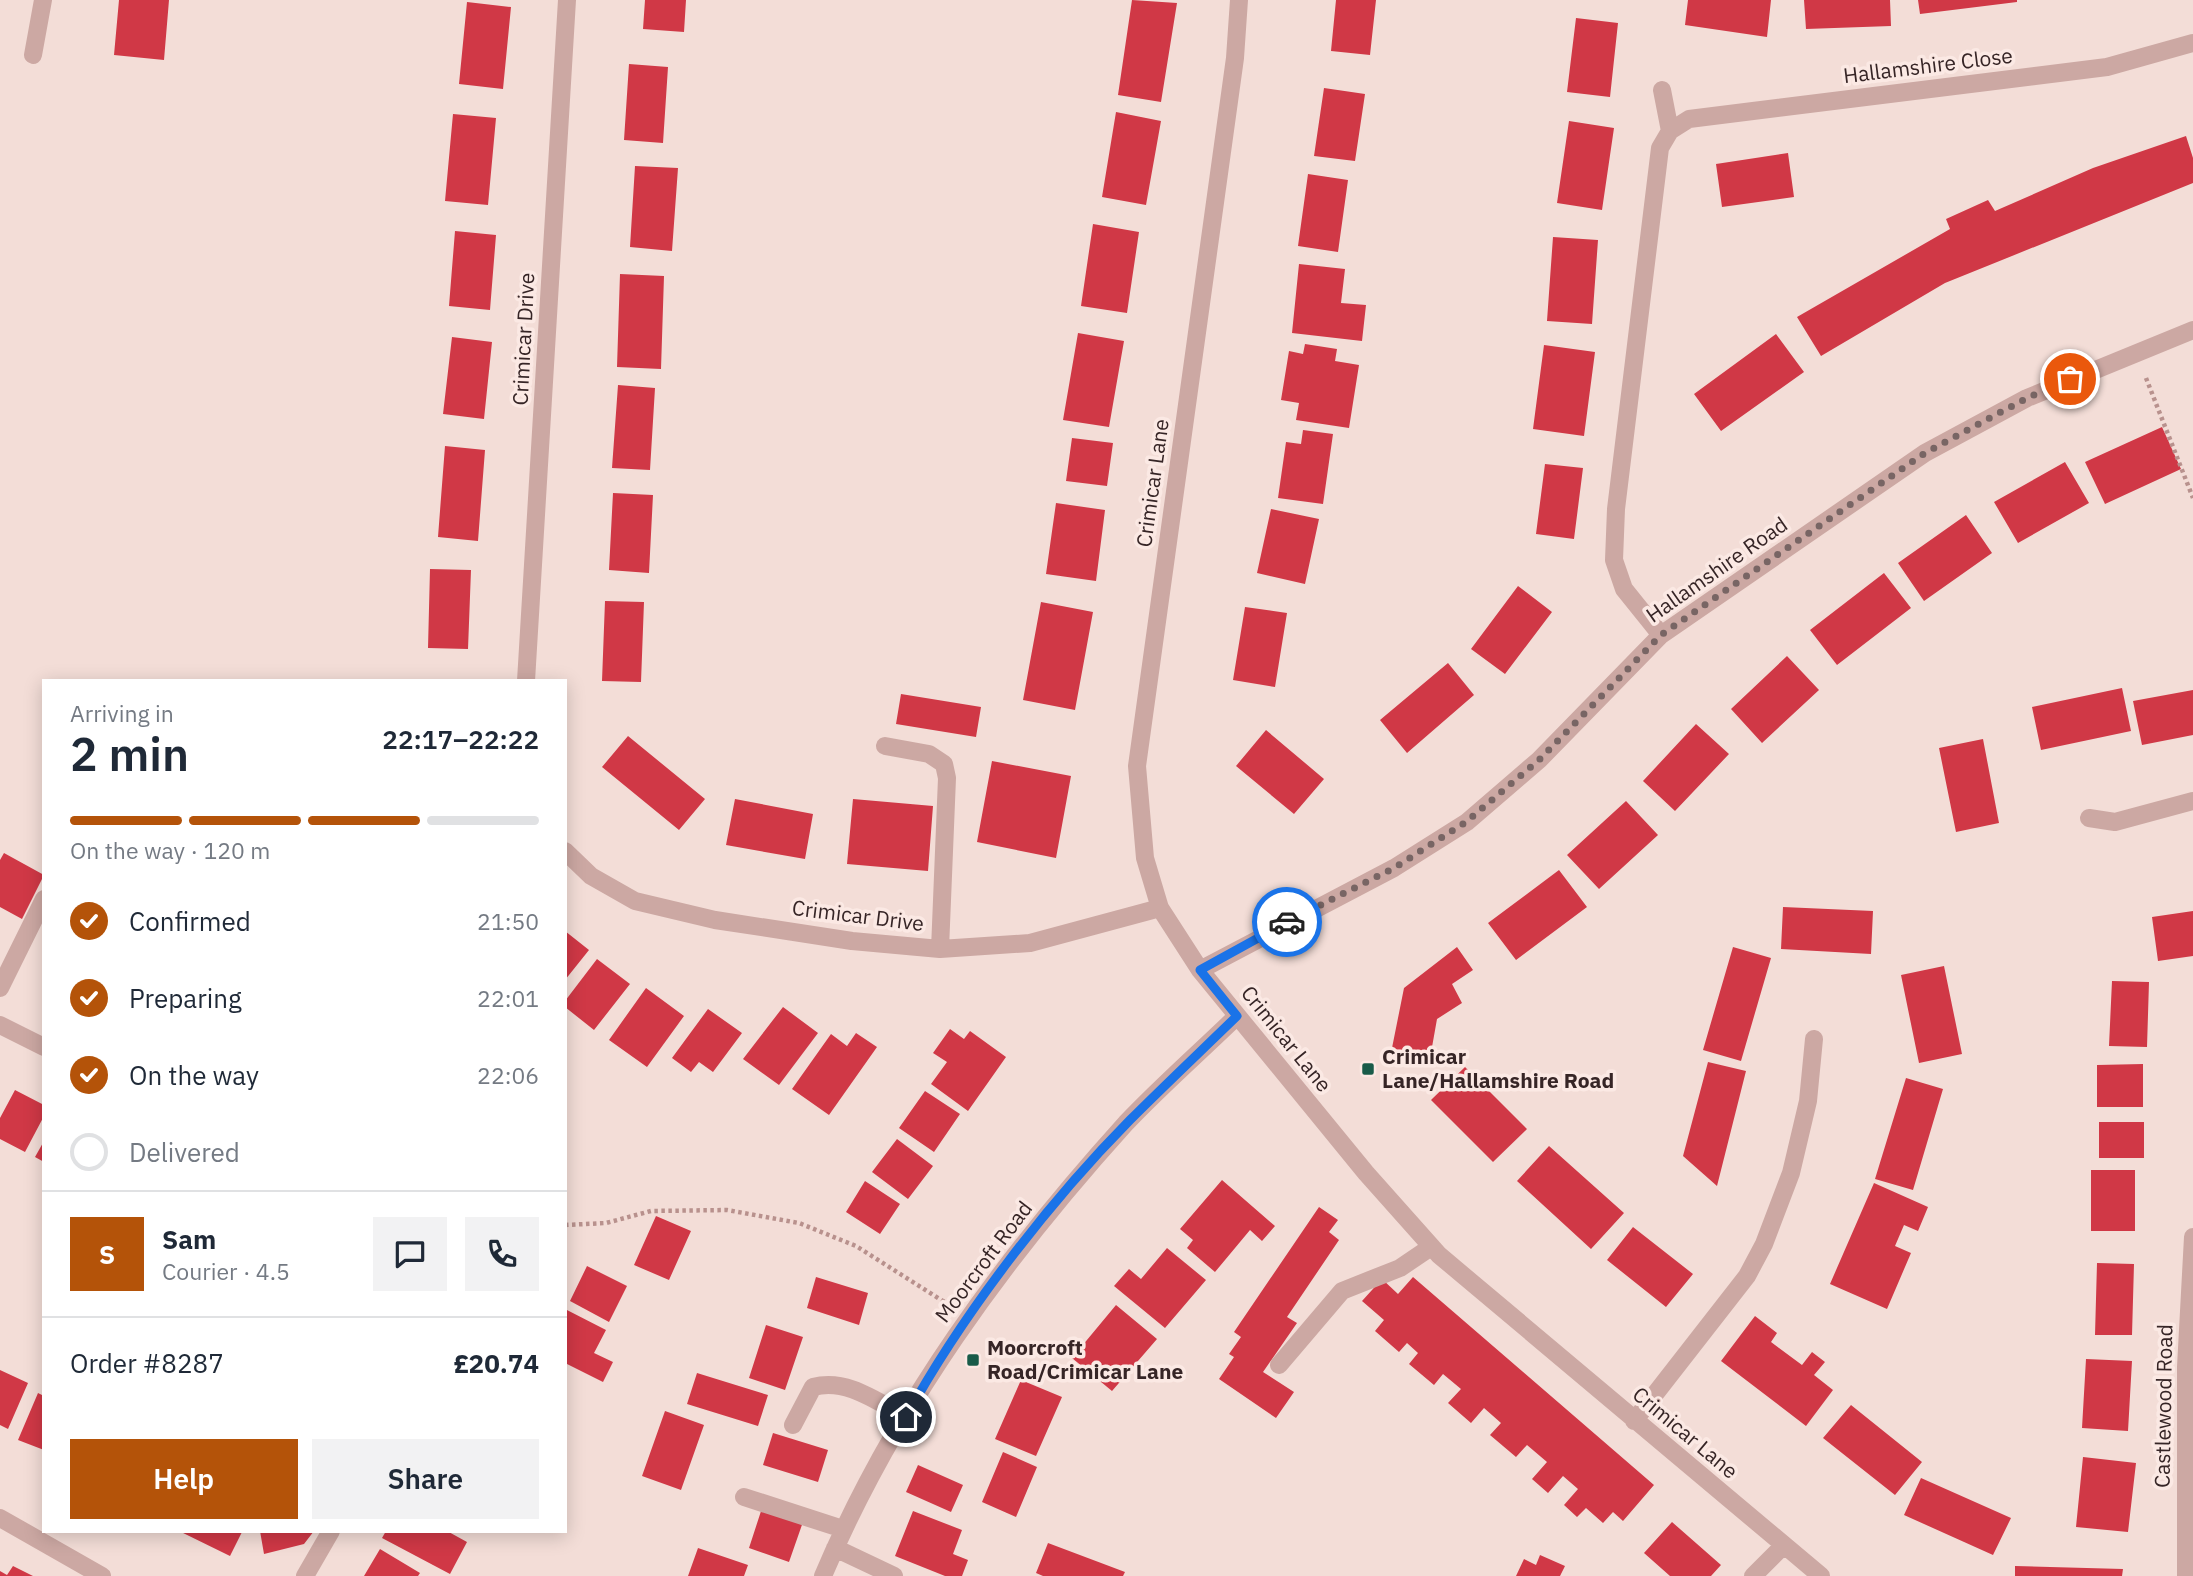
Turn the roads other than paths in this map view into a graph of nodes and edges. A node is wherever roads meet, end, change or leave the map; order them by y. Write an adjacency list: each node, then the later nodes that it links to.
1 (43, 0): 5 (street)
2 (567, 0): 10 (street, Crimicar Drive)
3 (1239, 0): 16 (street, Crimicar Lane)
4 (2193, 43): 7 (street, Hallamshire Close)
5 (33, 55)
6 (1662, 90): 7 (street)
7 (1670, 131): 9 (street)
8 (2193, 330): 9 (street, Hallamshire Road)
9 (1661, 635): 18 (street, Hallamshire Road)
10 (526, 679)
11 (885, 746): 17 (street)
12 (2193, 801): 13 (street)
13 (2089, 818)
14 (567, 853): 17 (street, Crimicar Drive)
15 (42, 904): 19 (street)
16 (1160, 908): 17 (street, Crimicar Drive); 18 (street, Crimicar Lane)
17 (940, 949)
18 (1200, 970): 20 (street, Crimicar Lane)
19 (0, 988)
20 (1237, 1016): 25 (street, Crimicar Lane); 27 (street, Moorcroft Road)
21 (0, 1025): 23 (street)
22 (1814, 1039): 28 (street)
23 (42, 1046)
24 (2193, 1237): 42 (street, Castlewood Road)
25 (1431, 1247): 26 (street); 28 (street, Crimicar Lane)
26 (1279, 1365)
27 (906, 1417): 29 (street); 32 (street, Moorcroft Road)
28 (1634, 1421): 34 (street, Crimicar Lane)
29 (793, 1425)
30 (744, 1497): 32 (street)
31 (0, 1518): 36 (street)
32 (843, 1529): 35 (street, Moorcroft Road)
33 (330, 1533): 37 (street)
34 (1783, 1546): 40 (street); 41 (street, Crimicar Lane)
35 (835, 1548): 38 (street, Moorcroft Road); 39 (street)
36 (102, 1576)
37 (305, 1576)
38 (823, 1576)
39 (894, 1576)
40 (1753, 1576)
41 (1821, 1576)
42 (2186, 1576)

